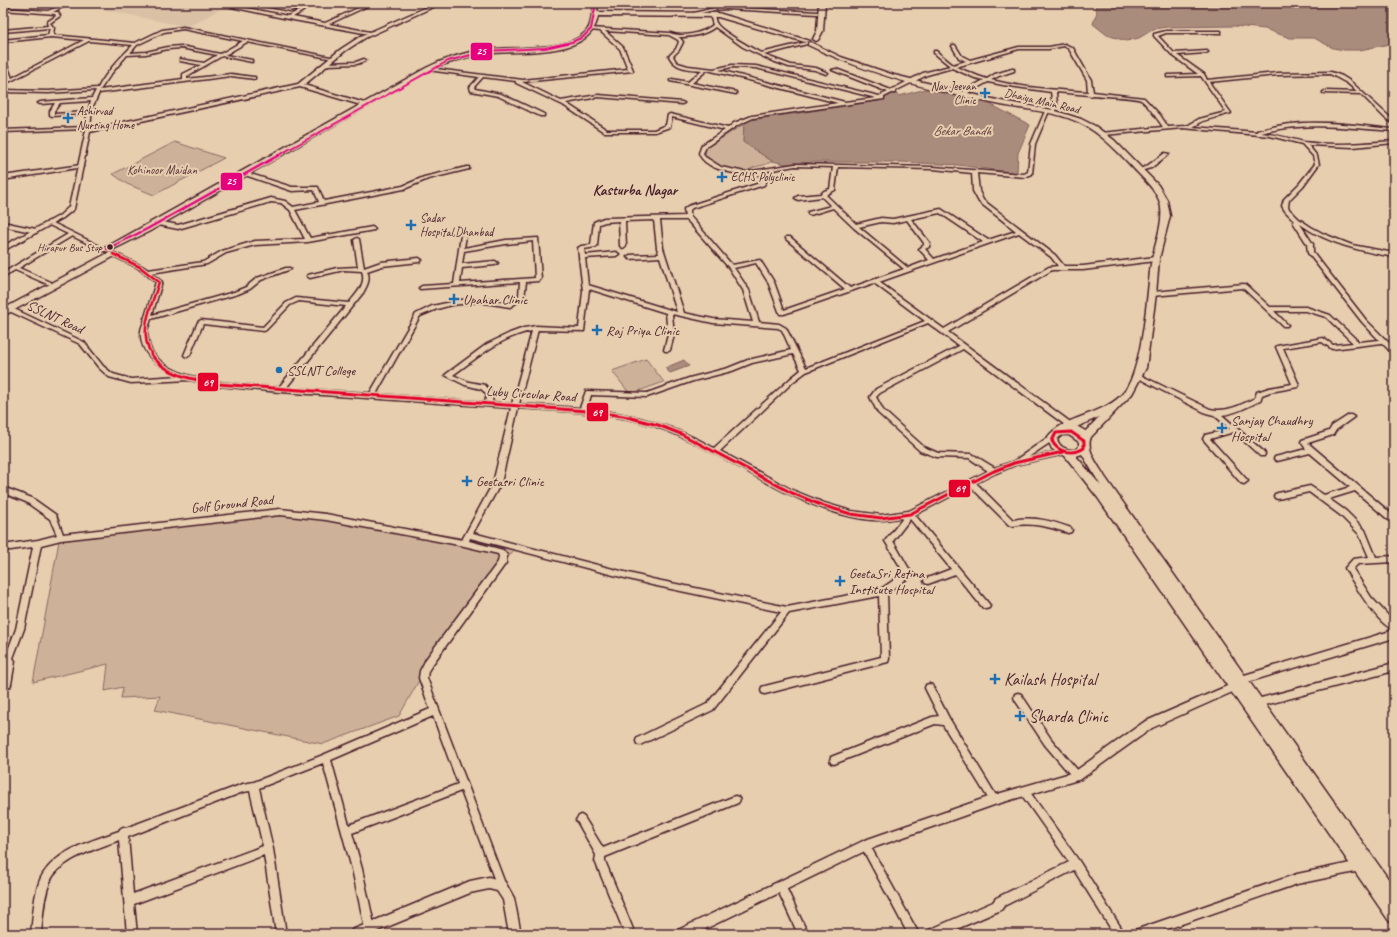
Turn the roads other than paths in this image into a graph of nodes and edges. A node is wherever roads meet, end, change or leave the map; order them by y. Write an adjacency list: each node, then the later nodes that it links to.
1 (69, 3): 14 (street)
2 (214, 3): 19 (street)
3 (252, 3): 11 (street)
4 (303, 3): 11 (street)
5 (372, 3): 20 (street)
6 (417, 3): 12 (street)
7 (440, 3): 12 (street)
8 (596, 3): 17 (street)
9 (817, 3): 15 (highway)
10 (822, 3): 35 (highway)
11 (298, 6): 19 (street)
12 (431, 7): 28 (street)
13 (3, 9): 14 (street)
14 (49, 12): 22 (street)
15 (817, 13): 16 (street); 35 (highway)
16 (692, 14): 17 (highway, Dhaiya Main Road); 18 (highway, Dhaiya Main Road)
17 (595, 15): 18 (highway, Dhaiya Main Road); 24 (highway)
18 (713, 16): 21 (street); 35 (highway, Dhaiya Main Road)
19 (288, 18): 20 (street)
20 (324, 25): 28 (street)
21 (715, 25): 29 (street); 41 (street)
22 (51, 27): 23 (street); 30 (street)
23 (22, 29): 26 (street); 31 (street)
24 (592, 29): 25 (street); 53 (highway)
25 (600, 30): 29 (street); 65 (street)
26 (3, 31)
27 (1220, 32): 42 (street)
28 (369, 33): 44 (street)
29 (672, 35): 54 (street)
30 (50, 36): 31 (street); 32 (street)
31 (18, 39): 33 (street)
32 (88, 40): 36 (street); 63 (street)
33 (3, 41)
34 (246, 41): 36 (street); 43 (street); 44 (street)
35 (811, 42): 41 (street); 67 (main road, Dhaiya Main Road)
36 (136, 44): 40 (street)
37 (954, 46): 49 (street)
38 (935, 52): 52 (street)
39 (1206, 52): 42 (street)
40 (125, 54): 43 (street); 73 (street)
41 (762, 54): 58 (street)
42 (1174, 54): 61 (street)
43 (222, 55): 48 (street); 50 (street)
44 (333, 58): 51 (street)
45 (3, 60): 63 (street)
46 (181, 60): 50 (street)
47 (364, 60): 51 (street)
48 (252, 61)
49 (968, 61): 52 (street); 81 (street)
50 (205, 64): 64 (street)
51 (327, 64): 72 (street)
52 (952, 66): 67 (street); 68 (street)
53 (428, 69): 59 (street); 89 (highway)
54 (706, 69): 55 (street); 70 (street)
55 (715, 70): 82 (street); 88 (street)
56 (834, 70): 76 (street)
57 (1012, 70): 68 (street)
58 (826, 73)
59 (482, 76): 65 (street); 92 (street)
60 (1169, 76): 61 (street)
61 (1202, 76): 69 (street)
62 (253, 78): 64 (street)
63 (11, 80): 71 (street)
64 (185, 80): 73 (street)
65 (514, 80): 86 (street)
66 (672, 80): 70 (street)
67 (909, 80): 76 (street); 80 (main road, Dhaiya Main Road)
68 (984, 81): 74 (street); 80 (street)
69 (1206, 81): 79 (street); 94 (street)
70 (689, 83): 78 (street)
71 (3, 84)
72 (300, 85): 89 (street); 97 (street)
73 (98, 90): 75 (street); 83 (street)
74 (1054, 90): 81 (street); 90 (street)
75 (3, 91)
76 (893, 92): 82 (street)
77 (1325, 92): 79 (street)
78 (734, 93)
79 (1362, 93): 93 (street)
80 (962, 94): 90 (main road, Dhaiya Main Road)
81 (1090, 95): 95 (street)
82 (882, 98): 88 (street)
83 (95, 99): 85 (street); 91 (street)
84 (40, 102): 85 (street)
85 (58, 102): 91 (street)
86 (561, 102): 87 (street); 96 (street)
87 (682, 103)
88 (847, 104): 96 (street)
89 (366, 105): 111 (highway)
90 (1050, 112): 101 (main road, Dhaiya Main Road); 110 (street)
91 (88, 113): 97 (street)
92 (542, 115)
93 (1394, 123)
94 (1189, 127): 95 (street); 100 (street)
95 (1166, 128): 101 (street)
96 (728, 129): 109 (street)
97 (88, 130): 99 (street); 105 (street)
98 (1394, 130): 100 (street)
99 (3, 131)
100 (1256, 133): 103 (street)
101 (1103, 134): 108 (main road, Dhaiya Main Road)
102 (1394, 142): 103 (street)
103 (1304, 143): 119 (street)
104 (1167, 154): 108 (street)
105 (81, 166): 112 (street); 124 (street)
106 (836, 166): 109 (street); 110 (street); 113 (street)
107 (467, 168): 115 (street)
108 (1140, 170): 146 (main road, Dhaiya Main Road)
109 (759, 172): 120 (street)
110 (974, 172): 130 (street)
111 (244, 173): 115 (street); 125 (highway)
112 (3, 178)
113 (823, 196): 114 (street); 116 (street)
114 (798, 198)
115 (322, 203): 117 (street)
116 (835, 206): 118 (street); 127 (street)
117 (292, 209): 125 (street); 134 (street)
118 (810, 213)
119 (1293, 217): 143 (street); 179 (street)
120 (687, 218): 122 (street); 153 (street)
121 (908, 218): 127 (street); 136 (street); 148 (street)
122 (657, 219): 123 (street); 142 (street)
123 (622, 220): 137 (street); 144 (street)
124 (49, 223): 129 (street); 131 (street, Luby Circular Road)
125 (158, 223): 140 (highway)
126 (3, 224): 129 (street)
127 (854, 226): 156 (street)
128 (372, 229): 134 (street)
129 (36, 231): 138 (street)
130 (1020, 231): 136 (street); 151 (street)
131 (72, 234): 140 (street, Luby Circular Road); 152 (street)
132 (464, 236): 139 (street)
133 (788, 238): 166 (street)
134 (308, 240): 157 (street)
135 (357, 240): 155 (street)
136 (987, 242): 148 (street)
137 (623, 246)
138 (3, 249)
139 (462, 250): 150 (street); 160 (street)
140 (109, 252): 157 (street, Luby Circular Road); 162 (highway); 170 (highway)
141 (616, 254): 144 (street)
142 (662, 255): 145 (street); 172 (street)
143 (1394, 255)
144 (582, 257): 164 (street)
145 (630, 258)
146 (1155, 259): 151 (street); 167 (main road, Dhaiya Main Road)
147 (419, 260): 155 (street)
148 (933, 261): 156 (street)
149 (495, 263): 150 (street)
150 (460, 266): 163 (street)
151 (1062, 267): 178 (street)
152 (15, 268): 158 (street); 162 (street)
153 (731, 268): 166 (street); 175 (street)
154 (288, 269): 173 (street)
155 (363, 269): 159 (street); 168 (street)
156 (908, 270): 161 (street)
157 (147, 272): 173 (street, Luby Circular Road)
158 (3, 275)
159 (310, 276)
160 (523, 280): 163 (street); 190 (street)
161 (874, 281): 166 (street); 174 (street)
162 (49, 283): 170 (highway)
163 (457, 285): 165 (street)
164 (586, 286): 171 (street); 177 (street)
165 (422, 288)
166 (849, 290)
167 (1152, 294): 169 (street); 187 (main road, Dhaiya Main Road)
168 (350, 305): 185 (street); 189 (street)
169 (1268, 309): 176 (street); 180 (street)
170 (5, 310): 188 (street, SSLNT Road)
171 (669, 311): 172 (street); 182 (street)
172 (680, 314): 175 (street)
173 (147, 318): 188 (street, Luby Circular Road)
174 (929, 321): 178 (street); 186 (street)
175 (757, 324): 183 (street)
176 (1285, 325)
177 (536, 328): 191 (street); 192 (street)
178 (944, 332): 181 (street)
179 (1384, 341): 180 (street); 184 (street)
180 (1358, 344): 195 (street)
181 (963, 346): 197 (street); 207 (street)
182 (667, 350)
183 (795, 351): 186 (street); 194 (street)
184 (1394, 352)
185 (187, 355)
186 (804, 371): 202 (street)
187 (1138, 376): 193 (main road, Dhaiya Main Road); 195 (street)
188 (193, 378): 189 (street, Luby Circular Road)
189 (280, 390): 190 (street, Luby Circular Road)
190 (372, 396): 191 (street, Luby Circular Road)
191 (488, 404): 192 (street, Luby Circular Road)
192 (515, 406): 194 (street, Luby Circular Road); 217 (street)
193 (1114, 407): 197 (main road); 200 (main road, Dhaiya Main Road)
194 (583, 410): 202 (street, Luby Circular Road)
195 (1216, 412): 198 (street)
196 (1351, 417): 201 (street)
197 (1071, 426): 199 (main road); 200 (street)
198 (1234, 430): 204 (street); 208 (street)
199 (1054, 435): 200 (main road); 203 (main road); 206 (street, Luby Circular Road)
200 (1085, 441): 203 (main road); 233 (main road)
201 (1311, 450): 205 (street); 210 (street)
202 (715, 451): 214 (street, Luby Circular Road)
203 (1066, 452): 206 (street, Luby Circular Road); 233 (main road)
204 (1262, 454)
205 (1277, 459)
206 (1014, 463): 207 (street, Luby Circular Road)
207 (994, 471): 209 (street, Luby Circular Road)
208 (1244, 481)
209 (971, 484): 214 (street, Luby Circular Road); 216 (street)
210 (1355, 488): 213 (street); 215 (street)
211 (3, 490): 218 (street)
212 (1278, 496): 213 (street)
213 (1323, 498): 223 (street)
214 (910, 514): 224 (street); 226 (street)
215 (1394, 520)
216 (1068, 530)
217 (468, 535): 220 (street); 228 (street)
218 (61, 537): 219 (street, Golf Ground Road); 220 (street, Golf Ground Road)
219 (38, 543): 221 (street, Golf Ground Road); 231 (street)
220 (464, 543): 239 (street, Golf Ground Road)
221 (3, 548)
222 (1394, 559): 223 (street)
223 (1374, 560): 229 (street)
224 (956, 570): 225 (street); 227 (street)
225 (928, 581)
226 (883, 592): 228 (street); 236 (street)
227 (986, 606)
228 (786, 610): 241 (street)
229 (1394, 627)
230 (1394, 634): 233 (street)
231 (6, 658): 234 (street)
232 (1394, 667): 238 (street)
233 (1237, 683): 238 (main road); 244 (street); 257 (main road)
234 (7, 684)
235 (929, 688): 240 (street)
236 (765, 690)
237 (1018, 697): 244 (street)
238 (1257, 702): 260 (main road)
239 (434, 711): 242 (street); 246 (street)
240 (946, 720): 243 (street); 249 (street)
241 (640, 741)
242 (326, 758): 245 (street); 251 (street)
243 (834, 760)
244 (1077, 776): 247 (street)
245 (254, 786): 252 (street); 254 (street)
246 (463, 786): 251 (street); 258 (street)
247 (1024, 791): 249 (street); 256 (street)
248 (735, 800): 255 (street)
249 (994, 800): 253 (street)
250 (581, 820): 255 (street)
251 (347, 830): 263 (street)
252 (123, 832): 261 (street); 264 (street)
253 (865, 845): 259 (street); 272 (street)
254 (268, 849): 261 (street); 266 (street)
255 (601, 854): 269 (street)
256 (1076, 864): 273 (street); 274 (street)
257 (1360, 866): 262 (main road); 275 (street)
258 (501, 886): 263 (street); 268 (street)
259 (781, 886): 270 (street); 271 (street)
260 (1394, 899)
261 (129, 901): 265 (street)
262 (1394, 916)
263 (370, 929): 267 (street)
264 (36, 934)
265 (132, 934)
266 (281, 934)
267 (356, 934)
268 (515, 934)
269 (630, 934)
270 (682, 934)
271 (803, 934)
272 (914, 934)
273 (933, 934)
274 (1120, 934)
275 (1138, 934)

